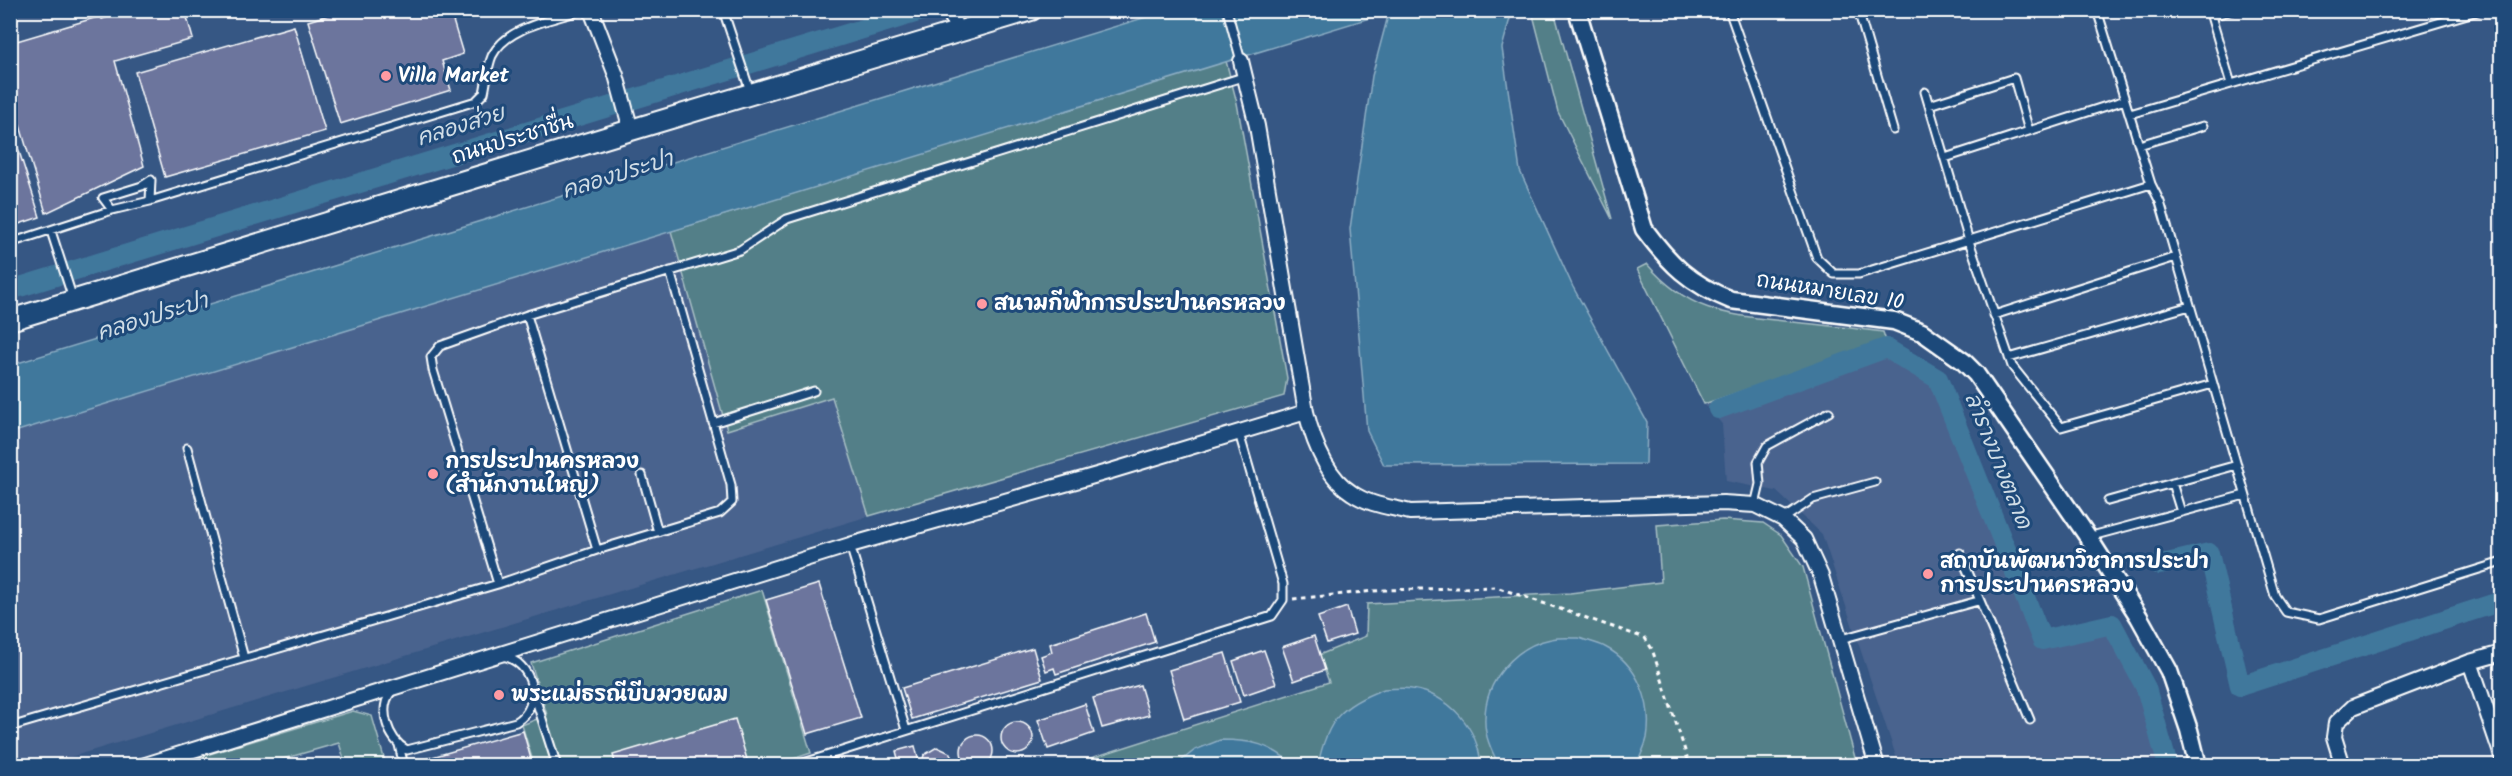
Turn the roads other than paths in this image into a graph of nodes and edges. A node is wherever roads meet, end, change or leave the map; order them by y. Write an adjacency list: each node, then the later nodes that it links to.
1 (582, 10): 31 (lane)
2 (591, 10): 24 (street)
3 (723, 10): 19 (lane)
4 (1031, 10): 15 (main road, ถนนประชาชื่น)
5 (1227, 10): 16 (lane)
6 (1577, 10): 61 (street, ถนนหมายเลข 10)
7 (1729, 10): 34 (lane)
8 (1858, 10): 26 (lane)
9 (2097, 10): 21 (lane)
10 (2233, 10): 18 (lane)
11 (2481, 10): 18 (lane)
12 (2497, 10): 14 (lane)
13 (950, 11): 15 (street)
14 (2502, 27)
15 (957, 32): 19 (main road, ถนนประชาชื่น)
16 (1241, 61): 17 (street)
17 (1246, 76): 37 (lane); 46 (street)
18 (2231, 84): 23 (lane)
19 (749, 87): 24 (main road, ถนนประชาชื่น)
20 (1925, 92): 22 (lane)
21 (2126, 100): 23 (lane); 27 (lane)
22 (1929, 105): 27 (lane); 29 (lane)
23 (2130, 114): 28 (lane)
24 (629, 122): 38 (main road, ถนนประชาชื่น)
25 (2203, 126): 28 (lane)
26 (1893, 130)
27 (2029, 131): 29 (lane)
28 (2139, 145): 30 (lane)
29 (1945, 158): 34 (lane)
30 (2151, 184): 34 (lane); 36 (lane)
31 (150, 201): 32 (lane); 32 (lane)
32 (112, 210): 33 (lane)
33 (51, 231): 35 (lane); 38 (lane)
34 (1969, 241): 41 (lane)
35 (10, 243)
36 (2176, 257): 39 (lane); 41 (lane)
37 (670, 272): 40 (lane); 48 (lane)
38 (70, 292): 42 (main road, ถนนประชาชื่น)
39 (2190, 306): 43 (lane); 44 (lane)
40 (527, 315): 63 (lane); 66 (lane)
41 (1994, 315): 43 (lane)
42 (10, 320)
43 (2009, 358): 44 (lane)
44 (2213, 384): 51 (lane)
45 (814, 391): 48 (lane)
46 (1306, 412): 49 (street); 57 (street)
47 (1829, 412): 57 (lane)
48 (713, 423): 60 (lane)
49 (1239, 433): 62 (street); 77 (lane)
50 (186, 448): 71 (lane)
51 (2237, 465): 54 (lane); 55 (lane)
52 (642, 475): 60 (lane)
53 (1875, 482): 59 (lane)
54 (2172, 483): 56 (lane); 58 (lane)
55 (2245, 495): 58 (lane); 65 (lane)
56 (2108, 501)
57 (1755, 506): 59 (street)
58 (2181, 512): 61 (lane)
59 (1783, 519): 68 (street)
60 (658, 532): 63 (lane)
61 (2088, 537): 85 (street, ถนนหมายเลข 10)
62 (850, 545): 70 (street); 77 (lane)
63 (597, 550): 66 (lane)
64 (1960, 553): 67 (lane)
65 (2502, 562)
66 (498, 584): 71 (lane)
67 (1978, 601): 68 (lane); 75 (lane)
68 (1840, 639): 84 (street)
69 (2502, 653): 72 (street)
70 (493, 657): 73 (street); 74 (lane)
71 (244, 658): 76 (lane)
72 (2470, 662): 79 (street); 86 (street)
73 (401, 685): 78 (lane); 80 (street)
74 (532, 688): 78 (lane); 82 (lane)
75 (2030, 720)
76 (10, 727)
77 (906, 730): 83 (lane)
78 (398, 743): 81 (lane)
79 (2502, 756)
80 (142, 765)
81 (404, 765)
82 (558, 765)
83 (794, 765)
84 (1877, 765)
85 (2198, 765)
86 (2343, 765)

